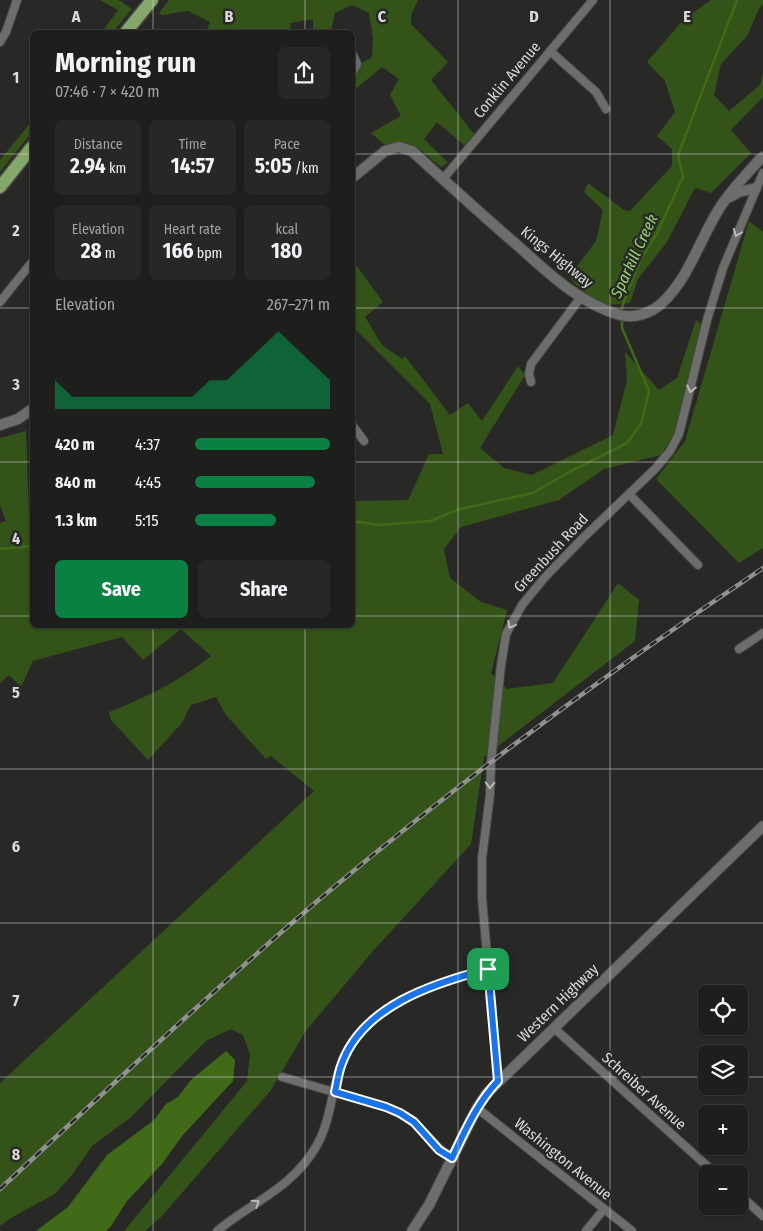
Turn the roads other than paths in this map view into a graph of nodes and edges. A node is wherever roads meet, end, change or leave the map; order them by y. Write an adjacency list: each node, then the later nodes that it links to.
1 (17, 0): 5 (street)
2 (152, 0): 4 (main road)
3 (593, 0): 6 (street, Conklin Avenue)
4 (128, 30)
5 (0, 42)
6 (550, 51): 7 (street); 12 (street, Conklin Avenue)
7 (606, 109)
8 (30, 150): 13 (main road)
9 (763, 158): 15 (street, Kings Highway)
10 (763, 173): 14 (street, Greenbush Road)
11 (355, 176): 12 (street, Kings Highway)
12 (443, 179): 17 (street, Kings Highway)
13 (0, 187)
14 (756, 188): 15 (street); 24 (street, Greenbush Road, one-way to 24)
15 (725, 200): 17 (street, Kings Highway)
16 (30, 264): 18 (street)
17 (581, 297): 19 (street)
18 (0, 302)
19 (531, 382)
20 (30, 410): 21 (street)
21 (0, 425)
22 (355, 430): 23 (street)
23 (364, 441)
24 (629, 494): 25 (street); 29 (street, Greenbush Road, one-way to 29)
25 (698, 565)
26 (763, 633): 27 (street)
27 (739, 649)
28 (763, 826): 30 (street, Western Highway)
29 (488, 969): 32 (street, Greenbush Road); 33 (street)
30 (554, 1028): 32 (street, Western Highway); 36 (street, Schreiber Avenue)
31 (282, 1077): 33 (street)
32 (498, 1081): 34 (street, Western Highway)
33 (335, 1092): 35 (street); 40 (street, one-way to 33)
34 (477, 1108): 35 (street, Western Highway); 38 (street, Washington Avenue)
35 (452, 1158): 41 (street, Western Highway)
36 (706, 1165)
37 (748, 1202): 39 (street)
38 (604, 1209): 42 (street); 43 (street, Washington Avenue)
39 (763, 1216)
40 (216, 1231)
41 (412, 1231)
42 (586, 1231)
43 (632, 1231)

